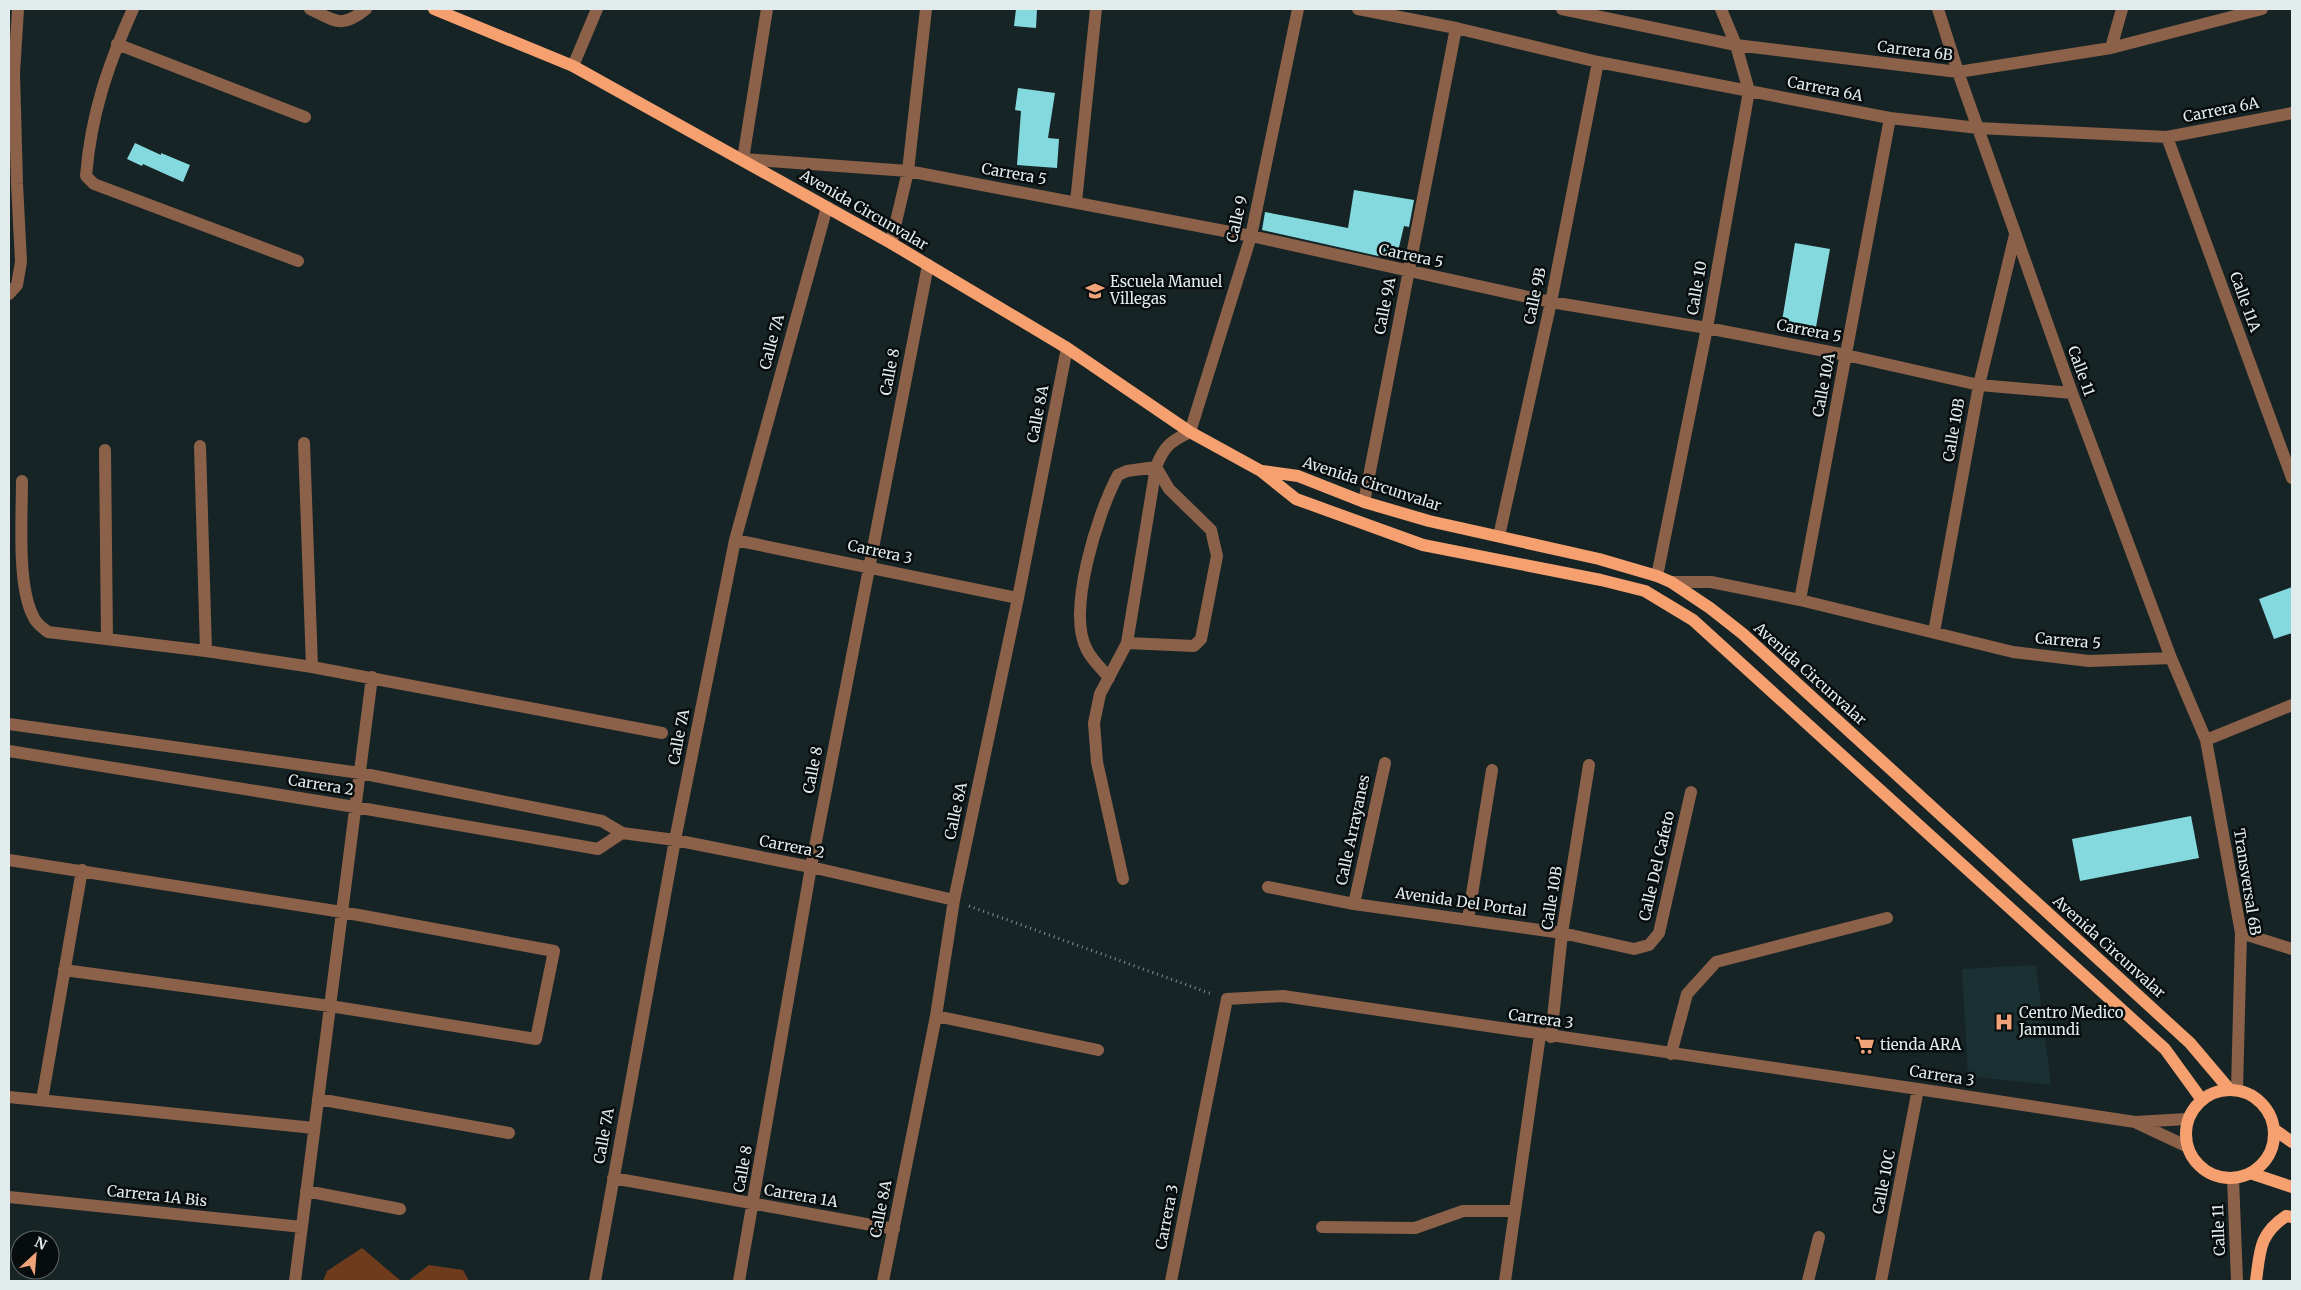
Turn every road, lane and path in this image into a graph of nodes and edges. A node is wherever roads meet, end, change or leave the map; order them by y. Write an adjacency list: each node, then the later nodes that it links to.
1 (18, 9): 41 (street)
2 (133, 9): 19 (street)
3 (310, 9): 4 (street)
4 (366, 9)
5 (434, 9): 23 (main road, Avenida Circunvalar)
6 (597, 9): 23 (street)
7 (768, 9): 31 (street)
8 (926, 9): 32 (street)
9 (1096, 9): 33 (street)
10 (1298, 9): 36 (street, Calle 9)
11 (1358, 9): 18 (street, Carrera 6A)
12 (1562, 9): 20 (street, Carrera 6B)
13 (1721, 9): 20 (street, Calle 10)
14 (1938, 9): 24 (street, Calle 11)
15 (2122, 9): 21 (street)
16 (2262, 9): 17 (street, Carrera 6B)
17 (2237, 12): 21 (street, Carrera 6B)
18 (1456, 28): 22 (street, Carrera 6A); 40 (street, Calle 9A)
19 (117, 44): 27 (street); 38 (street)
20 (1736, 45): 24 (street, Carrera 6B); 25 (street, Calle 10)
21 (2110, 48): 24 (street, Carrera 6B)
22 (1598, 62): 25 (street, Carrera 6A); 42 (street, Calle 9B)
23 (573, 66): 31 (main road, Avenida Circunvalar)
24 (1958, 72): 29 (street, Calle 11)
25 (1749, 91): 28 (street, Carrera 6A); 43 (street, Calle 10)
26 (2292, 113): 30 (street, Carrera 6A)
27 (306, 117)
28 (1890, 118): 29 (street, Carrera 6A); 45 (street, Calle 10A)
29 (1978, 128): 30 (street, Carrera 6A); 35 (street, Calle 11)
30 (2167, 137): 54 (street, Calle 11A)
31 (743, 159): 32 (street, Carrera 5); 34 (main road, Avenida Circunvalar)
32 (908, 171): 33 (street, Carrera 5); 37 (street)
33 (1076, 202): 36 (street, Carrera 5)
34 (827, 207): 37 (main road, Avenida Circunvalar); 58 (street, Calle 7A)
35 (2015, 235): 46 (street, Calle 10B); 47 (street, Calle 11)
36 (1251, 236): 40 (street, Carrera 5); 48 (street, Calle 9)
37 (891, 243): 39 (main road, Avenida Circunvalar)
38 (298, 261)
39 (928, 265): 44 (main road, Avenida Circunvalar); 59 (street, Calle 8)
40 (1408, 272): 42 (street, Carrera 5); 56 (street, Calle 9A)
41 (9, 294)
42 (1551, 302): 43 (street, Carrera 5); 57 (street, Calle 9B)
43 (1707, 328): 45 (street, Carrera 5); 60 (street, Calle 10)
44 (1067, 348): 48 (main road, Avenida Circunvalar); 62 (street, Calle 8A)
45 (1846, 355): 46 (street, Carrera 5); 63 (street, Calle 10A)
46 (1979, 385): 47 (street, Carrera 5); 64 (street, Calle 10B)
47 (2072, 393): 68 (street, Calle 11)
48 (1190, 432): 52 (street); 53 (main road, Avenida Circunvalar)
49 (304, 443): 69 (street)
50 (200, 446): 67 (street)
51 (105, 450): 65 (street)
52 (1156, 467): 66 (street); 66 (street); 71 (street)
53 (1261, 471): 56 (main road, Avenida Circunvalar); 111 (main road, Avenida Circunvalar)
54 (2292, 478)
55 (22, 482): 65 (street)
56 (1364, 502): 57 (main road, Avenida Circunvalar)
57 (1499, 536): 60 (main road, Avenida Circunvalar)
58 (734, 540): 59 (street, Carrera 3); 84 (street, Calle 7A)
59 (869, 566): 62 (street, Carrera 3); 86 (street, Calle 8)
60 (1657, 576): 61 (main road, Avenida Circunvalar)
61 (1671, 582): 63 (street, Carrera 5); 107 (main road, Avenida Circunvalar)
62 (1018, 598): 90 (street, Calle 8A)
63 (1800, 600): 64 (street, Carrera 5)
64 (1934, 632): 68 (street, Carrera 5)
65 (107, 639): 67 (street)
66 (1127, 643): 71 (street)
67 (206, 651): 69 (street)
68 (2172, 658): 75 (street, Calle 11)
69 (312, 667): 70 (street)
70 (372, 677): 74 (street); 80 (street)
71 (1109, 678): 88 (street)
72 (2292, 705): 75 (street)
73 (9, 724): 80 (street, Carrera 2)
74 (662, 733)
75 (2206, 740): 95 (street, Transversal 6B)
76 (9, 751): 82 (street, Carrera 2)
77 (1385, 763): 91 (street, Calle Arrayanes)
78 (1589, 764): 96 (street, Calle 10B)
79 (1492, 770): 94 (street)
80 (360, 773): 82 (street); 83 (street, Carrera 2)
81 (1691, 792): 97 (street, Calle Del Cafeto)
82 (356, 807): 83 (street, Carrera 2); 92 (street)
83 (622, 833): 84 (street, Carrera 2)
84 (675, 840): 86 (street, Carrera 2); 120 (street, Calle 7A)
85 (9, 860): 87 (street)
86 (811, 866): 90 (street, Carrera 2); 125 (street, Calle 8)
87 (82, 870): 92 (street); 99 (street)
88 (1123, 879)
89 (1268, 887): 91 (street, Avenida Del Portal)
90 (954, 900): 100 (path); 102 (street, Calle 8A)
91 (1354, 904): 94 (street, Avenida Del Portal)
92 (342, 912): 101 (street); 101 (street)
93 (1887, 918): 105 (street)
94 (1468, 919): 96 (street, Avenida Del Portal)
95 (2241, 933): 98 (street); 107 (street, Transversal 6B)
96 (1562, 934): 97 (street, Avenida Del Portal); 103 (street, Calle 10B)
97 (1649, 945)
98 (2292, 949)
99 (64, 970): 101 (street); 110 (street)
100 (1227, 999): 103 (street, Carrera 3); 137 (street, Carrera 3)
101 (330, 1006): 109 (street)
102 (936, 1016): 104 (street); 131 (street, Calle 8A)
103 (1546, 1036): 105 (street, Carrera 3); 127 (street, Calle 10B)
104 (1098, 1050)
105 (1671, 1054): 106 (street, Carrera 3)
106 (1918, 1089): 113 (street, Carrera 3); 140 (street, Calle 10C)
107 (2233, 1090): 111 (main road); 115 (main road)
108 (9, 1097): 110 (street)
109 (318, 1099): 114 (street); 116 (street)
110 (42, 1100): 114 (street)
111 (2202, 1100): 112 (main road)
112 (2187, 1119): 113 (street, Carrera 3); 118 (main road)
113 (2135, 1122): 118 (street, Carrera 3)
114 (314, 1128): 123 (street)
115 (2275, 1130): 117 (main road); 119 (main road)
116 (509, 1133)
117 (2292, 1142)
118 (2186, 1146): 121 (main road)
119 (2253, 1174): 121 (main road); 122 (main road)
120 (613, 1178): 125 (street, Carrera 1A); 134 (street, Calle 7A)
121 (2233, 1178): 141 (street, Calle 11)
122 (2292, 1187)
123 (306, 1191): 126 (street); 129 (street)
124 (9, 1197): 129 (street, Carrera 1A Bis)
125 (753, 1204): 131 (street, Carrera 1A); 135 (street, Calle 8)
126 (400, 1209)
127 (1515, 1212): 130 (street); 138 (street, Calle 10B)
128 (2292, 1217): 142 (main road)
129 (302, 1227): 133 (street)
130 (1322, 1227)
131 (894, 1229): 136 (street, Calle 8A)
132 (1819, 1238): 139 (street)
133 (295, 1281)
134 (596, 1281)
135 (739, 1281)
136 (883, 1281)
137 (1171, 1281)
138 (1505, 1281)
139 (1808, 1281)
140 (1881, 1281)
141 (2237, 1281)
142 (2256, 1281)

